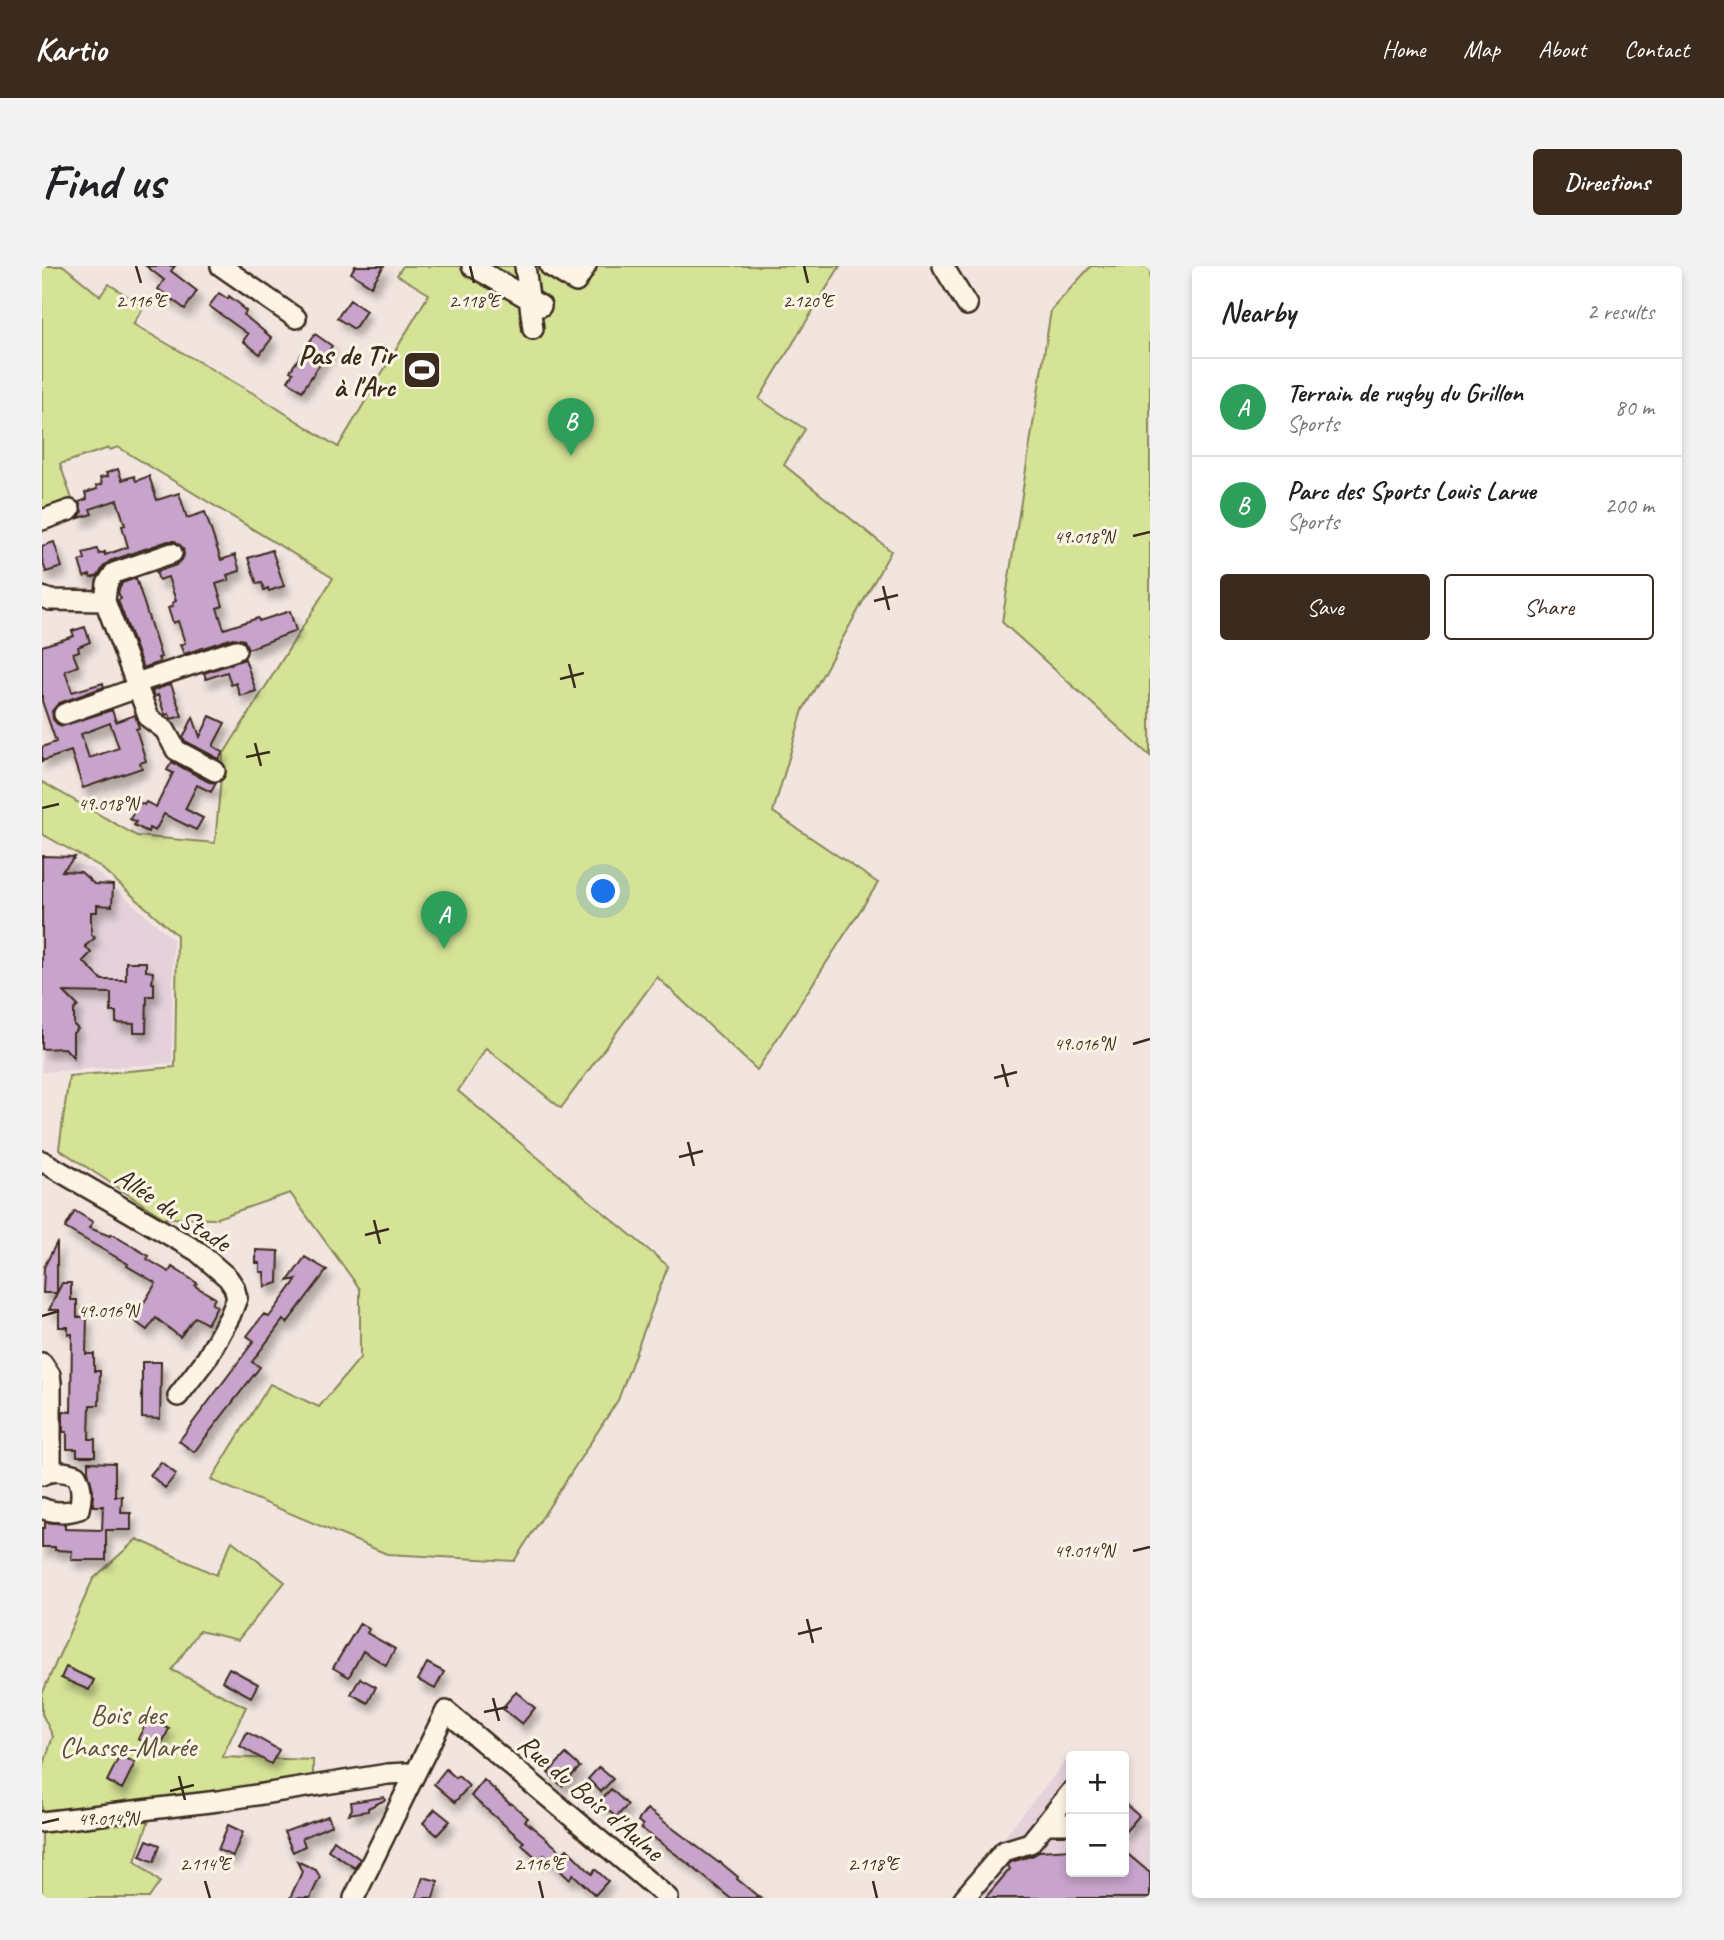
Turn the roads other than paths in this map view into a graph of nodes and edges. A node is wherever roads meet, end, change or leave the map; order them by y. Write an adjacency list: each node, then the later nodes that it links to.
1 (221, 266): 9 (street)
2 (472, 266): 7 (street)
3 (525, 266): 7 (street)
4 (550, 266): 5 (street)
5 (586, 266)
6 (943, 266): 8 (street)
7 (535, 303): 10 (street)
8 (967, 305)
9 (296, 318)
10 (533, 329)
11 (70, 510): 12 (street)
12 (42, 520)
13 (172, 553): 15 (street)
14 (42, 597): 15 (street)
15 (105, 601): 17 (street)
16 (236, 650): 17 (street)
17 (136, 686): 18 (street); 19 (street)
18 (64, 714)
19 (215, 771)
20 (42, 1161): 22 (street, Allée du Stade)
21 (190, 1348): 22 (street)
22 (207, 1358): 24 (street, Allée du Stade)
23 (42, 1363): 25 (street)
24 (178, 1395)
25 (46, 1473): 26 (street)
26 (42, 1508)
27 (414, 1775): 29 (street); 32 (street); 33 (street, Rue du Bois d'Aulne)
28 (1066, 1798): 31 (street)
29 (42, 1822)
30 (1066, 1824): 31 (street)
31 (1045, 1825): 34 (street)
32 (354, 1898)
33 (668, 1898)
34 (964, 1898)

